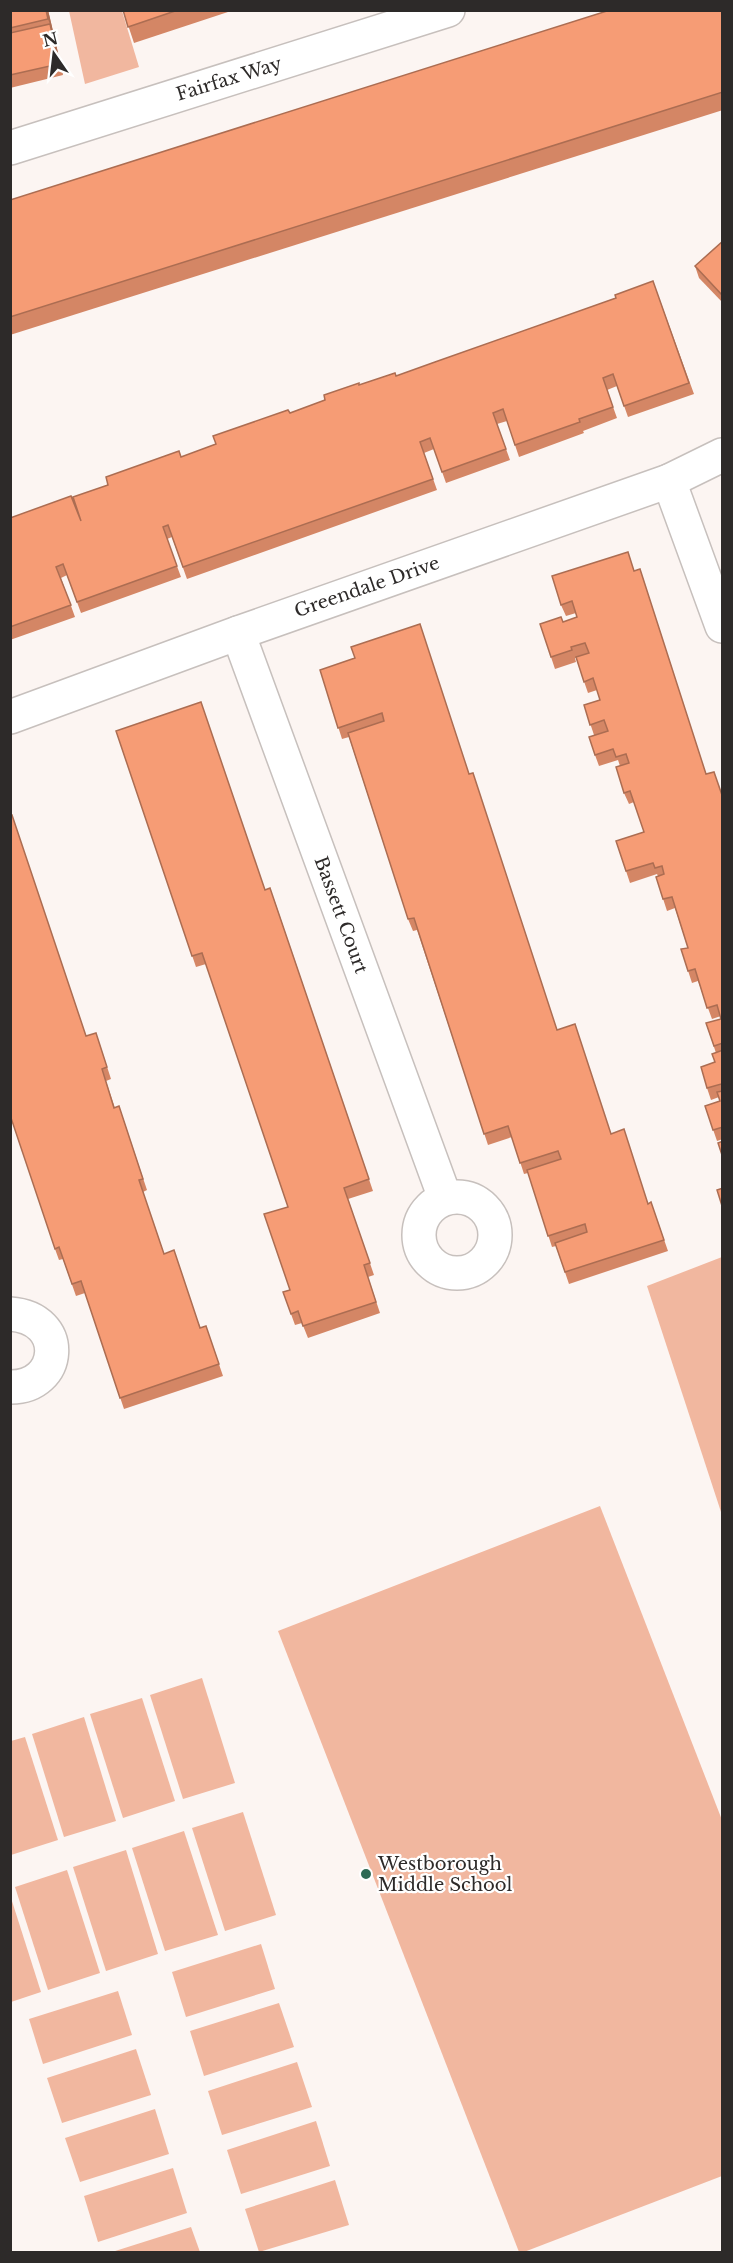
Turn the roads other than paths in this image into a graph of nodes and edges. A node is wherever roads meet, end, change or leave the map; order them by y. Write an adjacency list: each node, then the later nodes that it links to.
1 (448, 10): 2 (street, Fairfax Way)
2 (10, 148)
3 (723, 455): 4 (street, Greendale Drive)
4 (669, 481): 5 (street); 6 (street, Greendale Drive)
5 (723, 626)
6 (238, 633): 7 (street, Greendale Drive); 8 (street, Bassett Court)
7 (10, 717)
8 (445, 1198)
9 (10, 1314): 10 (street)
10 (10, 1387)

